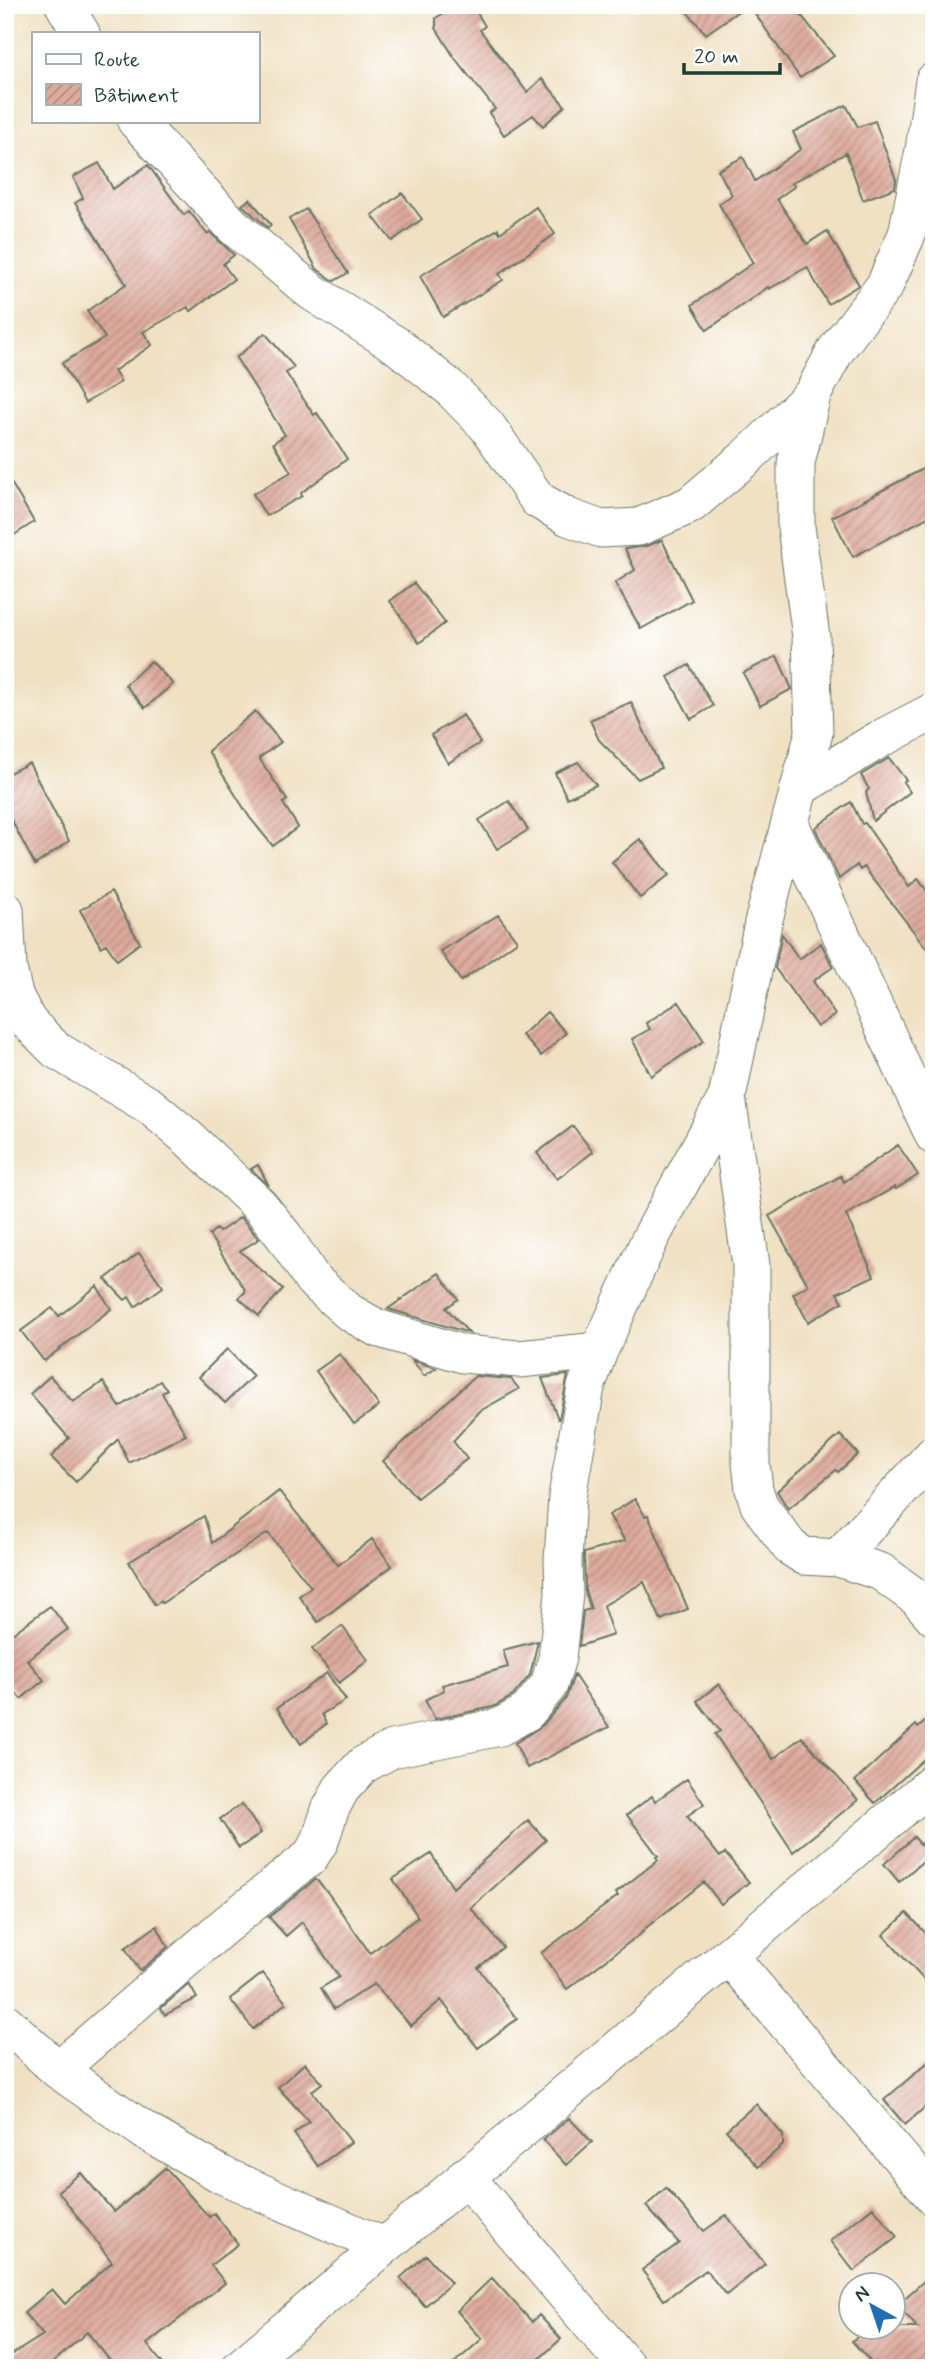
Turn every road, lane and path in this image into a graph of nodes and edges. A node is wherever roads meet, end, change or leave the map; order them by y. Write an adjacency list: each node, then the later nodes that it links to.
1 (64, 5): 2 (street)
2 (80, 32)
3 (934, 81): 5 (street)
4 (137, 122): 5 (street)
5 (812, 395): 7 (street)
6 (934, 711): 7 (street)
7 (799, 788): 8 (street)
8 (790, 824): 10 (street); 11 (street)
9 (5, 910): 12 (street)
10 (727, 1097): 12 (street); 14 (street)
11 (934, 1136)
12 (599, 1351): 19 (street)
13 (934, 1454): 14 (street)
14 (838, 1558): 15 (street)
15 (934, 1617)
16 (934, 1782): 17 (street)
17 (729, 1956): 20 (street); 21 (street)
18 (5, 2022): 19 (street)
19 (58, 2070): 22 (street)
20 (465, 2176): 22 (street); 24 (street)
21 (934, 2197)
22 (383, 2246): 23 (street)
23 (240, 2368)
24 (628, 2368)

